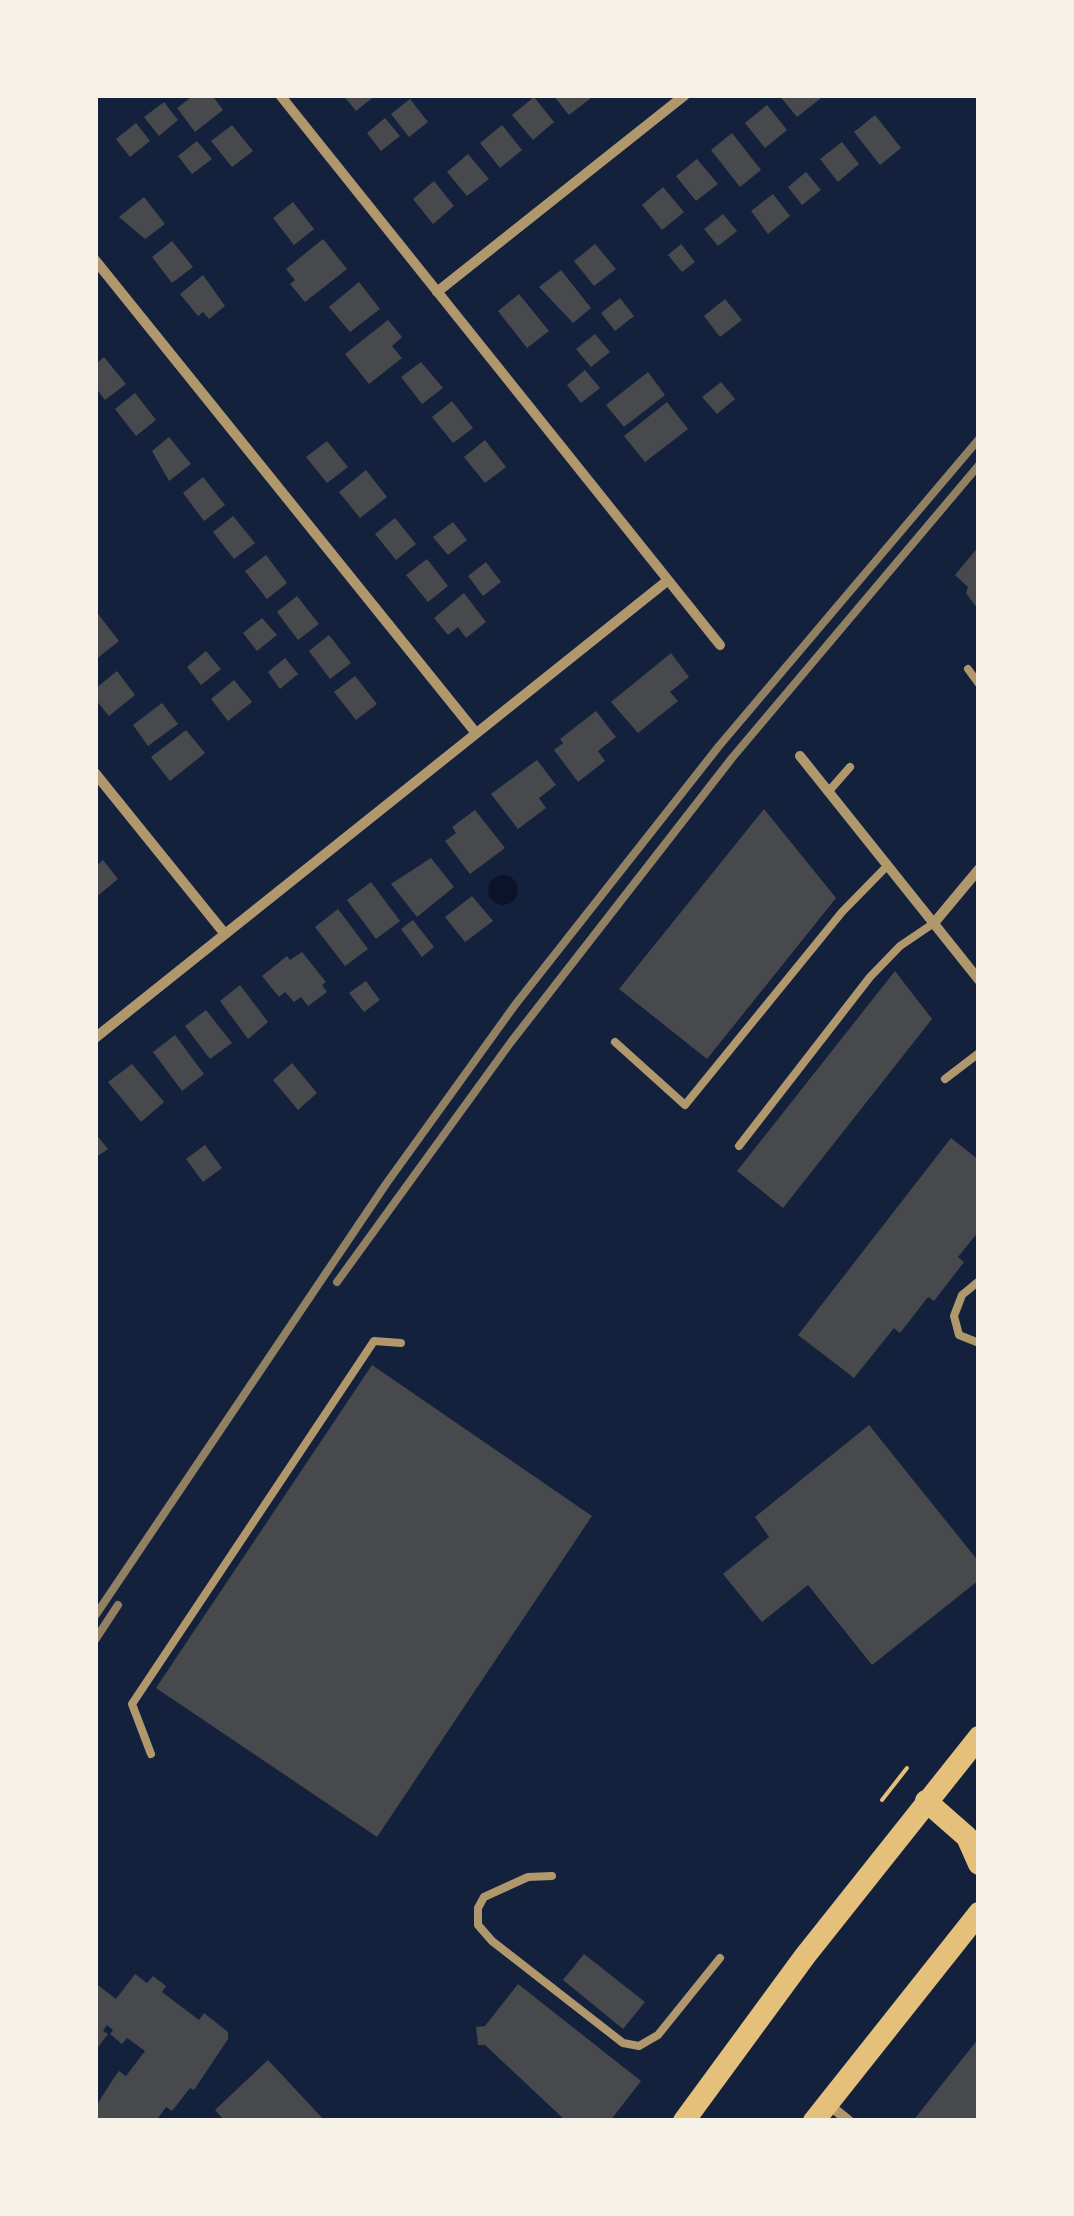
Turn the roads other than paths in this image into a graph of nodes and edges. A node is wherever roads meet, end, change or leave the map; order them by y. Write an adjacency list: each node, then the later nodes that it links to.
1 (280, 95): 4 (street)
2 (685, 95): 4 (street)
3 (95, 260): 9 (street)
4 (437, 292): 5 (street)
5 (668, 581): 6 (street); 9 (street)
6 (720, 645)
7 (968, 669): 8 (lane)
8 (979, 684)
9 (476, 733): 17 (street)
10 (800, 756): 13 (street)
11 (850, 766): 13 (lane)
12 (95, 773): 17 (street)
13 (829, 792): 14 (street)
14 (888, 865): 16 (street); 20 (lane)
15 (979, 869): 16 (street)
16 (934, 923): 18 (street); 23 (lane)
17 (224, 934): 19 (street)
18 (979, 980)
19 (95, 1038)
20 (615, 1042)
21 (979, 1054): 22 (lane)
22 (945, 1078)
23 (739, 1146)
24 (979, 1281): 25 (lane)
25 (979, 1343)
26 (401, 1344): 28 (lane)
27 (979, 1737): 29 (main road)
28 (151, 1754)
29 (926, 1802): 30 (main road); 35 (main road)
30 (979, 1864)
31 (552, 1876): 33 (lane)
32 (979, 1914): 34 (main road)
33 (720, 1958)
34 (820, 2112): 36 (street)
35 (684, 2121)
36 (850, 2121)

